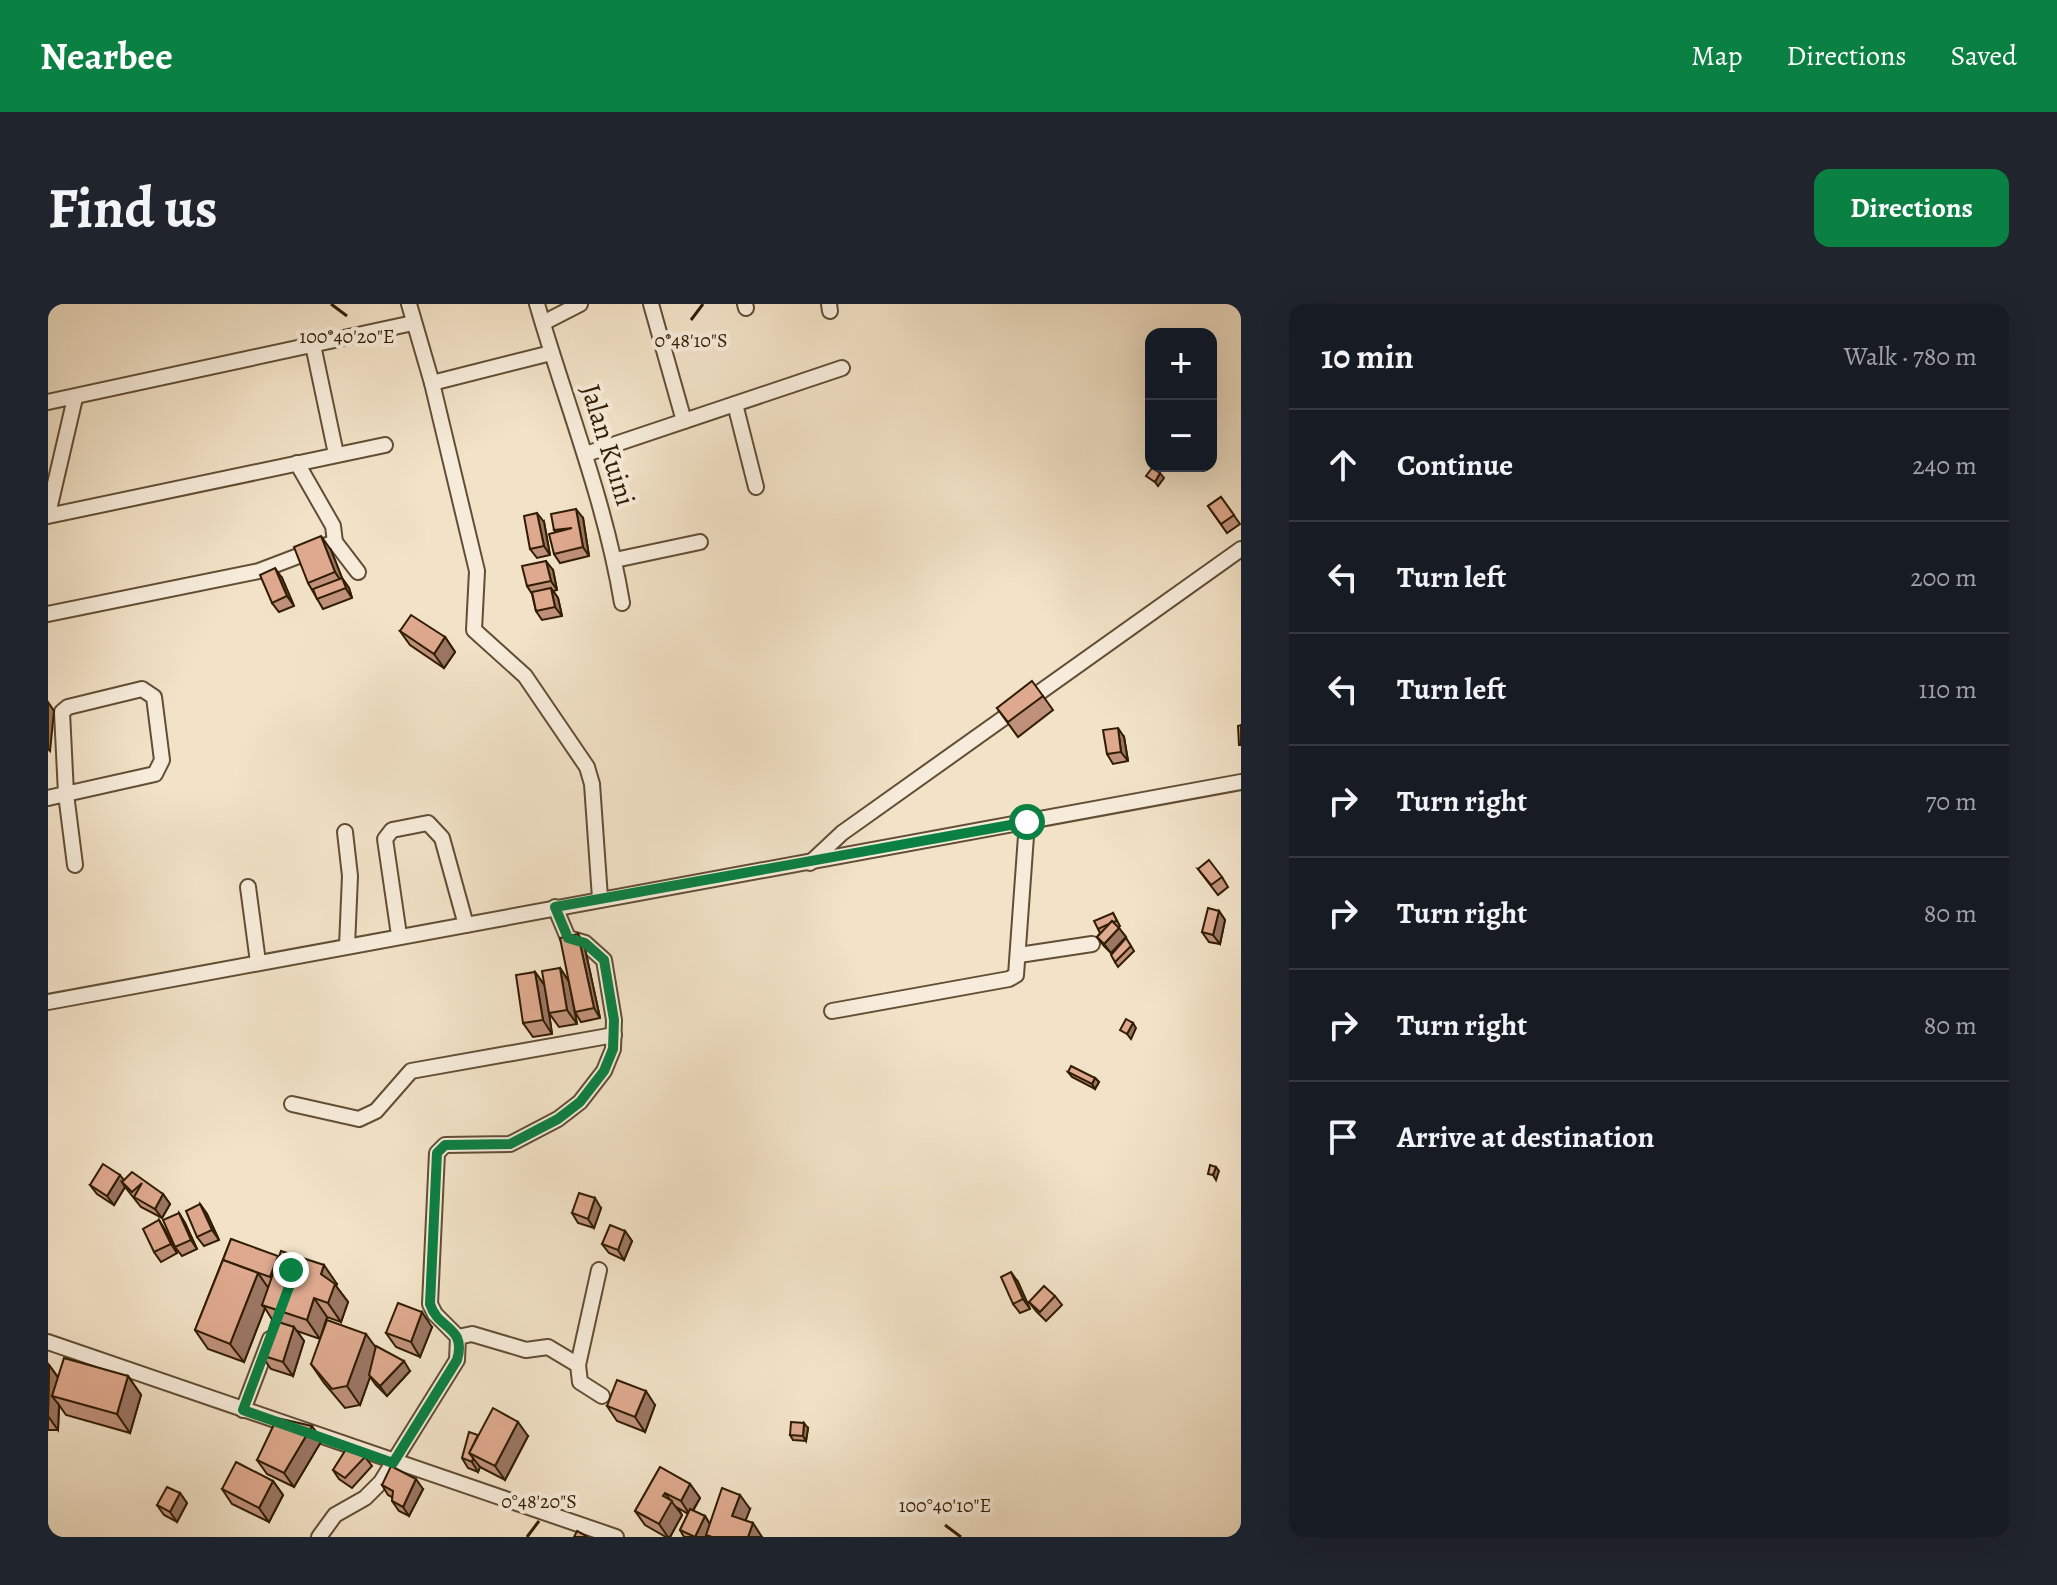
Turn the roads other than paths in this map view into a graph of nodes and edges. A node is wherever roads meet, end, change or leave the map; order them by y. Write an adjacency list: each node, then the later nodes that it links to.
1 (409, 304): 5 (street)
2 (537, 304): 6 (street, Jalan Kuini)
3 (580, 304): 6 (street)
4 (651, 304): 14 (street)
5 (413, 323): 7 (street); 10 (street)
6 (543, 323): 8 (street, Jalan Kuini)
7 (313, 345): 11 (street); 16 (street)
8 (551, 353): 10 (street); 17 (street, Jalan Kuini)
9 (842, 368): 13 (street)
10 (432, 383): 36 (street)
11 (75, 398): 12 (street); 20 (street)
12 (48, 402)
13 (735, 404): 14 (street); 19 (street)
14 (684, 421): 17 (street)
15 (385, 445): 16 (street)
16 (336, 454): 18 (street)
17 (586, 454): 24 (street, Jalan Kuini)
18 (297, 463): 20 (street); 21 (street)
19 (756, 487)
20 (48, 515)
21 (335, 542): 25 (street); 27 (street)
22 (700, 542): 24 (street)
23 (1241, 549): 33 (street)
24 (615, 560): 26 (street, Jalan Kuini)
25 (358, 572)
26 (622, 603)
27 (48, 614)
28 (1241, 782): 31 (street)
29 (66, 794): 29 (street); 30 (street); 34 (street)
30 (48, 798)
31 (1027, 822): 33 (street); 42 (street)
32 (345, 832): 41 (street)
33 (810, 863): 36 (street)
34 (75, 865)
35 (248, 887): 43 (street)
36 (600, 898): 37 (street)
37 (555, 907): 38 (street); 46 (street)
38 (466, 925): 39 (street); 39 (street)
39 (399, 935): 41 (street)
40 (1092, 944): 42 (street)
41 (347, 946): 43 (street)
42 (1019, 955): 45 (street)
43 (258, 962): 44 (street)
44 (48, 1002)
45 (832, 1011)
46 (614, 1035): 47 (street); 50 (street)
47 (292, 1104)
48 (599, 1270): 52 (street)
49 (276, 1323): 54 (street)
50 (458, 1337): 52 (street); 55 (street)
51 (48, 1342): 54 (street)
52 (578, 1365): 53 (street)
53 (602, 1396)
54 (243, 1410): 55 (street)
55 (393, 1463): 56 (street); 57 (street)
56 (319, 1537)
57 (616, 1537)

